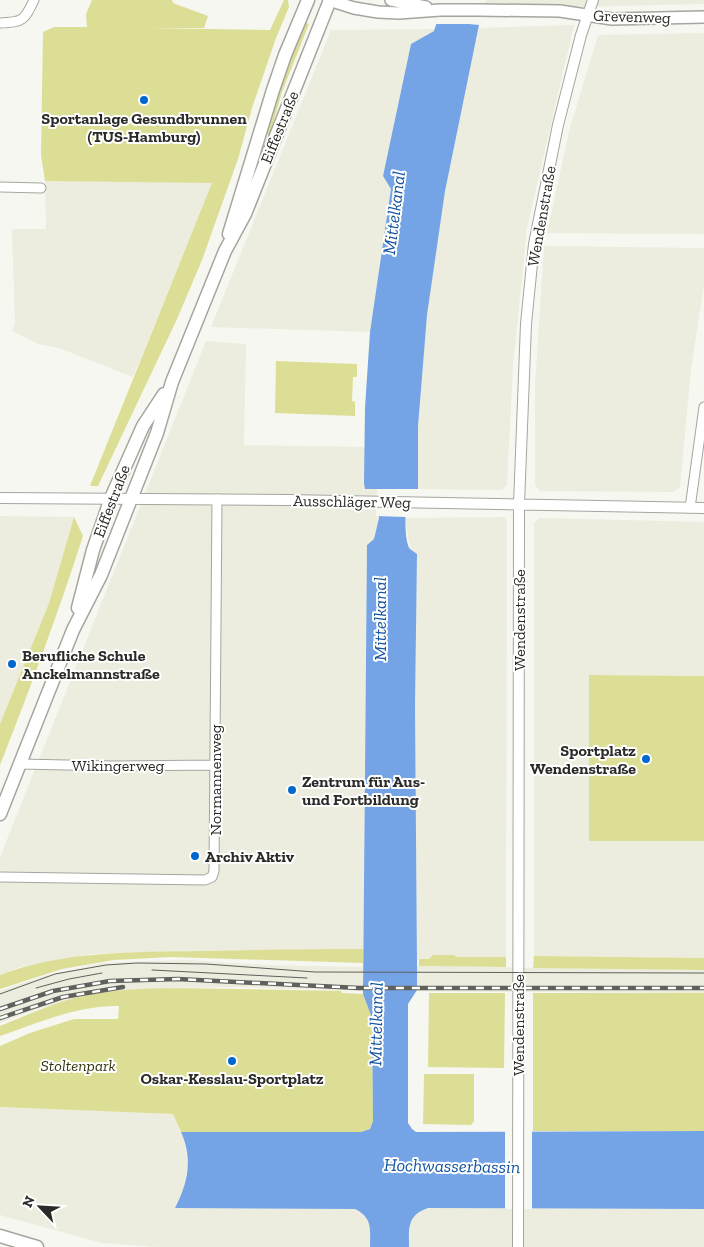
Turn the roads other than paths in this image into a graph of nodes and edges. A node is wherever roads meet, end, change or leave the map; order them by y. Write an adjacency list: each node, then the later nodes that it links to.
1 (34, 0): 9 (street)
2 (308, 0): 12 (main road, Eiffestraße)
3 (329, 0): 6 (main road, Grevenweg); 12 (main road, Eiffestraße)
4 (391, 0): 6 (main road, Grevenweg)
5 (593, 0): 7 (street, Wendenstraße)
6 (440, 10): 7 (main road, Grevenweg)
7 (587, 15): 8 (main road, Grevenweg); 19 (street, Wendenstraße)
8 (704, 17)
9 (0, 23)
10 (0, 187): 11 (street)
11 (42, 188)
12 (225, 251): 13 (main road, Eiffestraße)
13 (172, 382): 16 (main road, Eiffestraße); 17 (main road, Eiffestraße)
14 (704, 407): 20 (street)
15 (0, 498): 16 (street, Ausschläger Weg)
16 (111, 498): 17 (street, Ausschläger Weg); 22 (main road, Eiffestraße)
17 (131, 498): 18 (street, Ausschläger Weg); 22 (main road, Eiffestraße)
18 (217, 499): 19 (street, Ausschläger Weg); 24 (street, Normannenweg)
19 (519, 504): 20 (street, Ausschläger Weg); 29 (street, Wendenstraße)
20 (690, 508): 21 (street, Ausschläger Weg)
21 (704, 508)
22 (73, 630): 23 (main road, Eiffestraße)
23 (20, 764): 24 (street, Wikingerweg); 25 (main road, Eiffestraße)
24 (216, 765): 26 (street, Normannenweg)
25 (0, 814)
26 (0, 877)
27 (0, 1236): 28 (main road)
28 (37, 1247)
29 (518, 1247)

